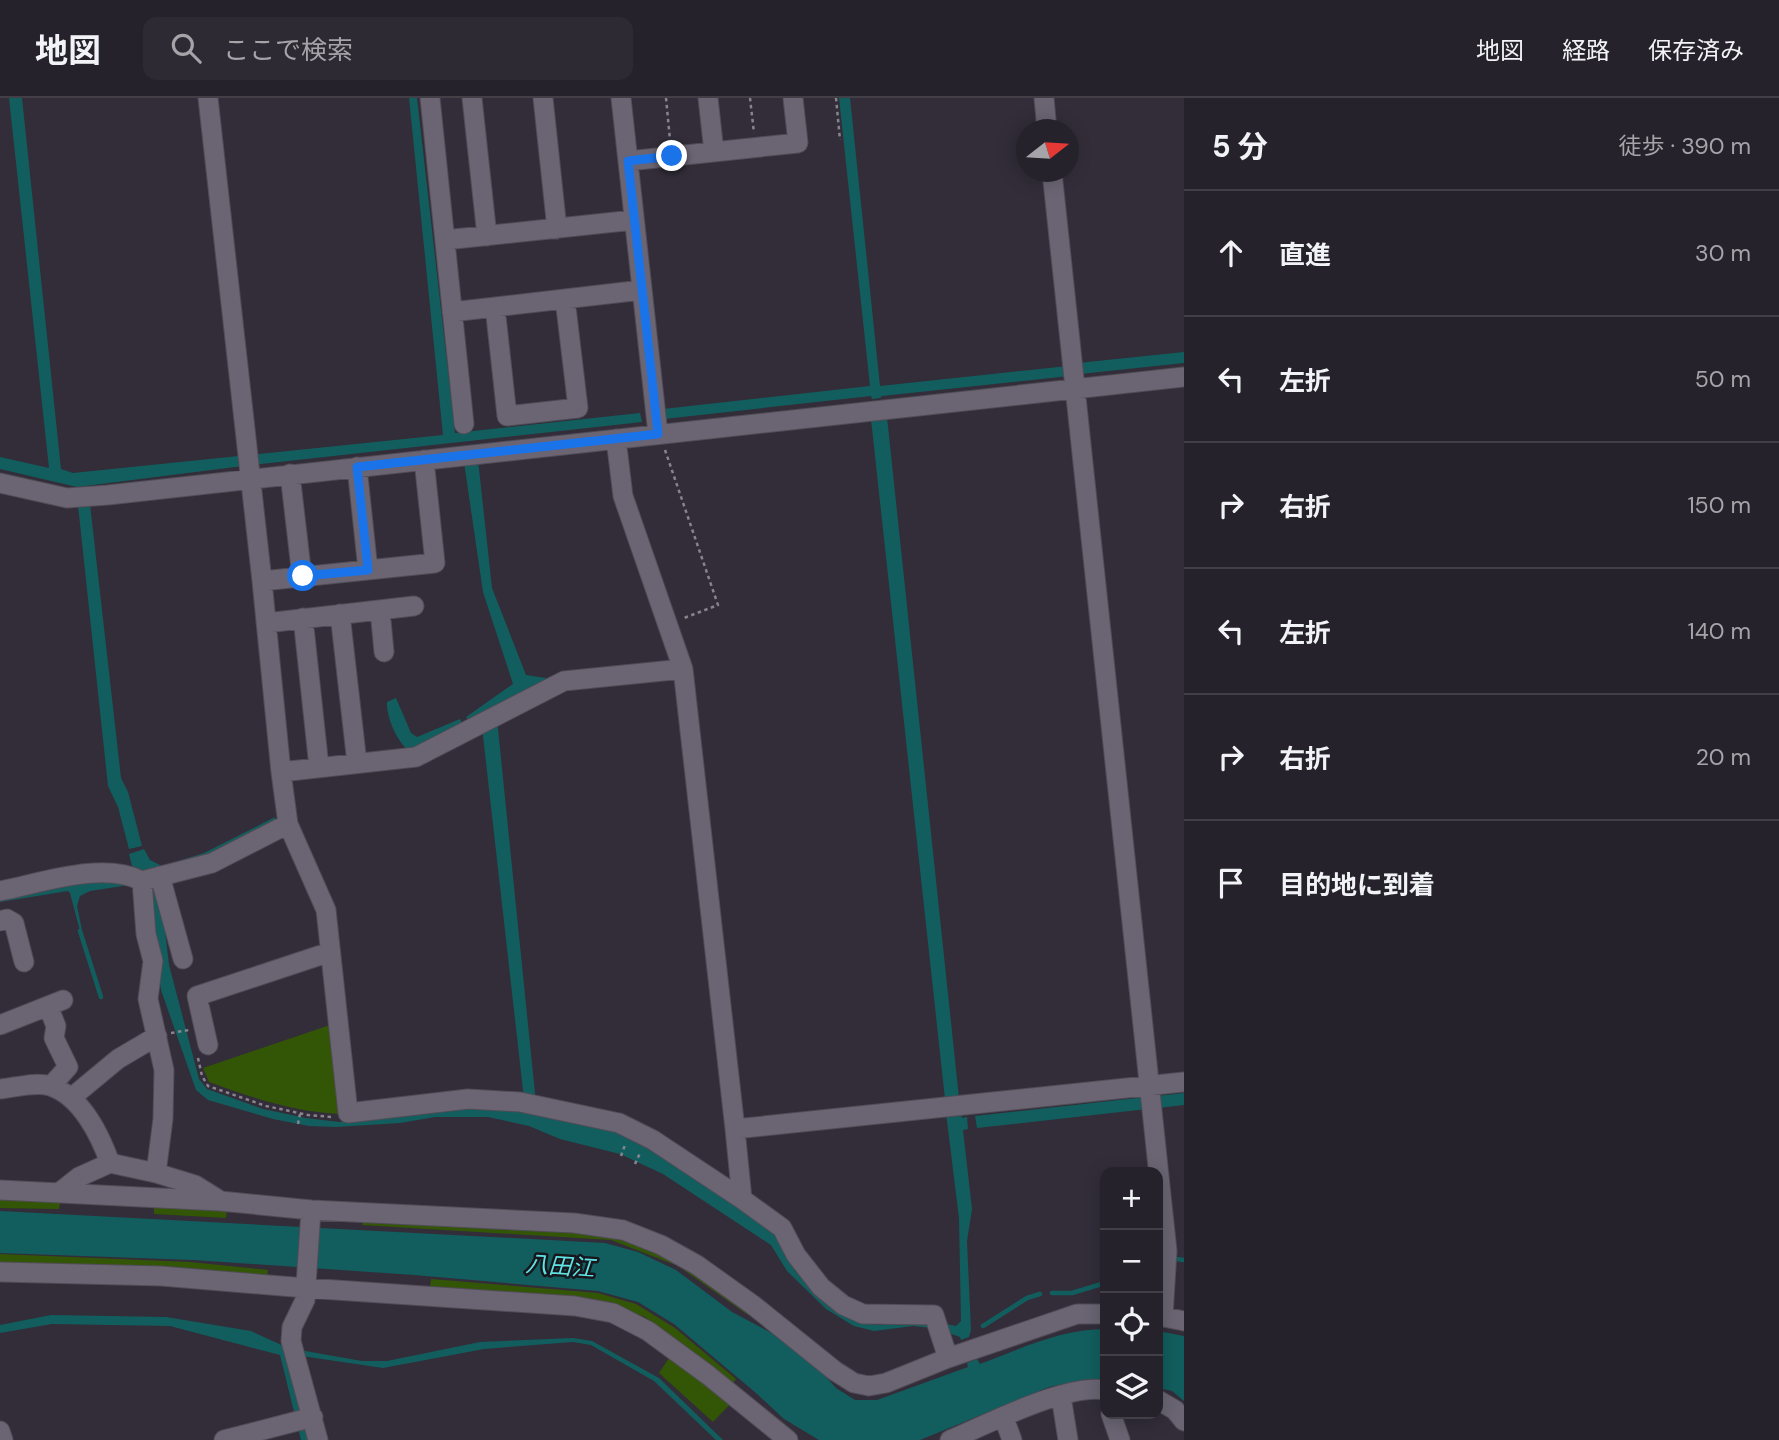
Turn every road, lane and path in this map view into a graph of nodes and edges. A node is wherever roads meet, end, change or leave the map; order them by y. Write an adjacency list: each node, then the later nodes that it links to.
1 (208, 98): 33 (street)
2 (430, 98): 22 (street)
3 (472, 98): 21 (street)
4 (543, 98): 20 (street)
5 (621, 98): 17 (street)
6 (666, 98): 16 (path)
7 (708, 98): 15 (street)
8 (750, 98): 14 (path)
9 (793, 98): 14 (street)
10 (835, 98): 13 (path)
11 (1044, 98): 12 (street)
12 (1046, 119)
13 (840, 140)
14 (756, 147): 15 (street)
15 (714, 152): 16 (street)
16 (672, 156): 17 (street)
17 (628, 161): 19 (street)
18 (1053, 182): 28 (street)
19 (634, 220): 20 (street); 23 (street)
20 (557, 229): 21 (street)
21 (487, 236): 22 (street)
22 (445, 240): 26 (street)
23 (642, 290): 24 (street); 30 (street)
24 (565, 299): 25 (street); 25 (street)
25 (495, 307): 26 (street)
26 (452, 312): 29 (street)
27 (1184, 377): 28 (street)
28 (1075, 388): 30 (street); 64 (street)
29 (464, 424)
30 (658, 434): 31 (street); 45 (path)
31 (616, 439): 32 (street); 45 (street)
32 (424, 460): 34 (street); 37 (street)
33 (248, 466): 35 (street); 36 (street); 39 (street)
34 (357, 467): 35 (street); 37 (street)
35 (290, 474): 38 (street)
36 (0, 483)
37 (368, 570): 38 (street)
38 (303, 576): 39 (street)
39 (262, 581): 44 (street)
40 (414, 606): 41 (street)
41 (380, 610): 42 (street); 46 (street)
42 (340, 614): 43 (street); 48 (street)
43 (303, 618): 44 (street); 49 (street)
44 (267, 623): 50 (street)
45 (668, 625): 47 (street)
46 (384, 652)
47 (683, 668): 48 (street); 70 (street)
48 (357, 763): 49 (street)
49 (319, 768): 50 (street)
50 (281, 772): 51 (street)
51 (288, 824): 52 (street); 55 (street)
52 (151, 878): 53 (street); 56 (street); 60 (street)
53 (0, 891)
54 (0, 920): 57 (street)
55 (330, 952): 61 (street); 67 (street)
56 (183, 959)
57 (24, 961)
58 (0, 1025): 63 (street)
59 (192, 1030): 60 (path)
60 (164, 1035): 66 (street); 72 (street)
61 (203, 1051): 68 (path)
62 (1184, 1082): 64 (street)
63 (51, 1086): 65 (street); 66 (street)
64 (1150, 1086): 70 (street); 80 (street)
65 (0, 1089)
66 (71, 1098): 71 (street)
67 (348, 1113): 68 (path); 75 (street)
68 (300, 1114): 69 (path)
69 (298, 1124)
70 (735, 1129): 75 (street)
71 (110, 1163): 72 (street); 74 (street)
72 (156, 1173): 76 (street)
73 (0, 1190): 74 (street)
74 (61, 1192): 76 (street)
75 (742, 1199): 84 (street)
76 (220, 1200): 77 (street)
77 (311, 1210): 79 (street); 84 (street)
78 (0, 1272): 79 (street)
79 (306, 1288): 89 (street); 96 (street)
80 (1163, 1294)
81 (1100, 1314): 84 (street)
82 (1163, 1316): 83 (street)
83 (1184, 1321)
84 (948, 1358)
85 (1100, 1389): 86 (street)
86 (1060, 1396): 88 (street); 99 (street)
87 (1163, 1403): 91 (street)
88 (1004, 1418): 97 (street); 98 (street)
89 (303, 1419): 94 (street); 95 (street)
90 (1113, 1419): 100 (street)
91 (1184, 1421)
92 (0, 1431): 93 (street)
93 (3, 1440)
94 (225, 1440)
95 (318, 1440)
96 (788, 1440)
97 (950, 1440)
98 (1012, 1440)
99 (1068, 1440)
100 (1119, 1440)

